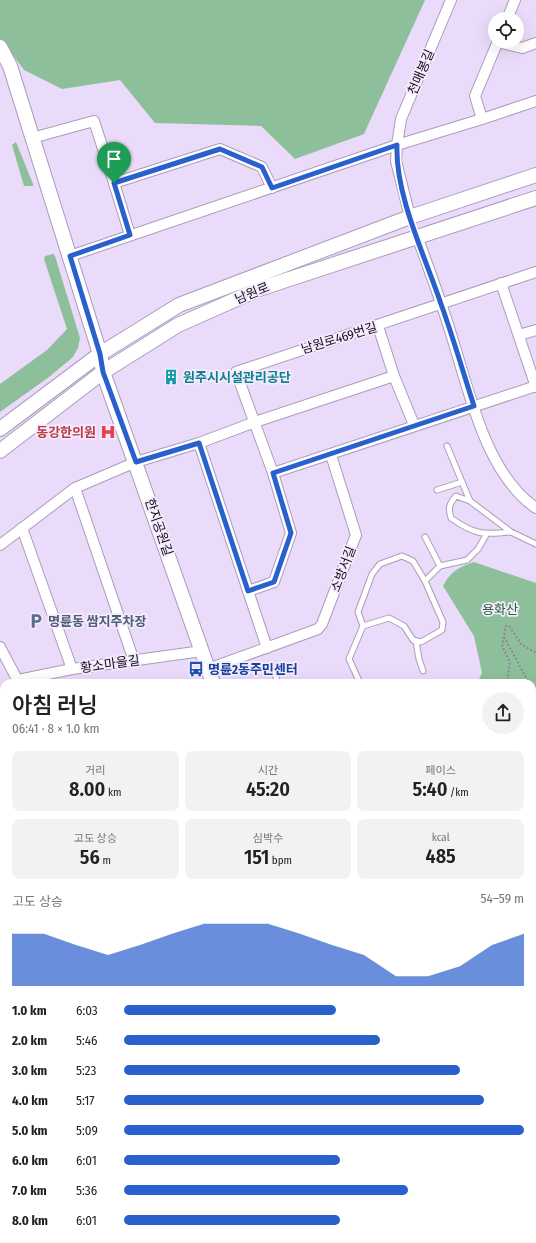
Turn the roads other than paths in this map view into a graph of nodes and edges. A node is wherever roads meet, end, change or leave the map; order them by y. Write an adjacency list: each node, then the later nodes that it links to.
1 (451, 0): 11 (street, 천매봉길)
2 (515, 0): 3 (street)
3 (510, 12)
4 (536, 43): 6 (street)
5 (0, 47): 10 (street)
6 (524, 47)
7 (494, 48): 9 (street)
8 (536, 101): 9 (street)
9 (482, 119): 11 (street)
10 (32, 138): 13 (street); 19 (street)
11 (397, 145): 14 (street); 16 (street, 천매봉길)
12 (536, 175): 16 (street, 남원로)
13 (114, 183): 14 (street); 17 (street)
14 (272, 188): 17 (street)
15 (536, 198): 18 (street, 남원로)
16 (410, 217): 18 (street); 26 (street, 남원로)
17 (130, 235): 19 (street)
18 (417, 236): 22 (street); 27 (street, 남원로)
19 (70, 256): 26 (street)
20 (536, 272): 21 (street, 남원로469번길)
21 (501, 283): 22 (street, 남원로469번길); 25 (street)
22 (442, 305): 23 (street, 남원로469번길); 30 (street)
23 (378, 326): 28 (street); 31 (street, 남원로469번길)
24 (536, 330): 25 (street)
25 (519, 335): 29 (street)
26 (100, 354): 27 (street, 한지공원길); 33 (street, 남원로)
27 (103, 372): 36 (street, 남원로); 38 (street, 한지공원길)
28 (394, 376): 31 (street); 32 (street)
29 (536, 386): 30 (street)
30 (474, 406): 32 (street); 44 (street)
31 (255, 422): 34 (street); 39 (street)
32 (414, 425): 37 (street)
33 (0, 429)
34 (199, 443): 38 (street); 53 (street)
35 (447, 446): 40 (lane)
36 (0, 451)
37 (331, 455): 39 (street); 57 (street, 소방서길)
38 (136, 462): 41 (street); 58 (street, 한지공원길)
39 (273, 473): 53 (street)
40 (462, 482): 42 (lane); 43 (lane)
41 (75, 488): 45 (street); 59 (street)
42 (437, 490)
43 (470, 501): 46 (lane); 47 (lane)
44 (536, 508)
45 (22, 528): 50 (street); 60 (street)
46 (511, 532): 47 (lane); 49 (lane)
47 (486, 534): 51 (lane)
48 (425, 537): 51 (lane)
49 (536, 544)
50 (0, 545)
51 (440, 566): 52 (lane)
52 (425, 581): 54 (lane); 55 (lane)
53 (248, 591): 57 (street)
54 (363, 626): 55 (lane); 68 (lane)
55 (416, 641): 62 (lane)
56 (0, 647): 64 (street, 황소마을길)
57 (267, 648): 61 (street, 소방서길)
58 (202, 651): 59 (street, 황소마을길); 61 (street, 한지공원길)
59 (134, 661): 60 (street, 황소마을길)
60 (72, 669): 65 (street, 황소마을길)
61 (208, 669): 66 (street, 한지공원길)
62 (423, 671)
63 (275, 674): 67 (lane)
64 (17, 679)
65 (31, 679)
66 (212, 679)
67 (277, 679)
68 (358, 679)

